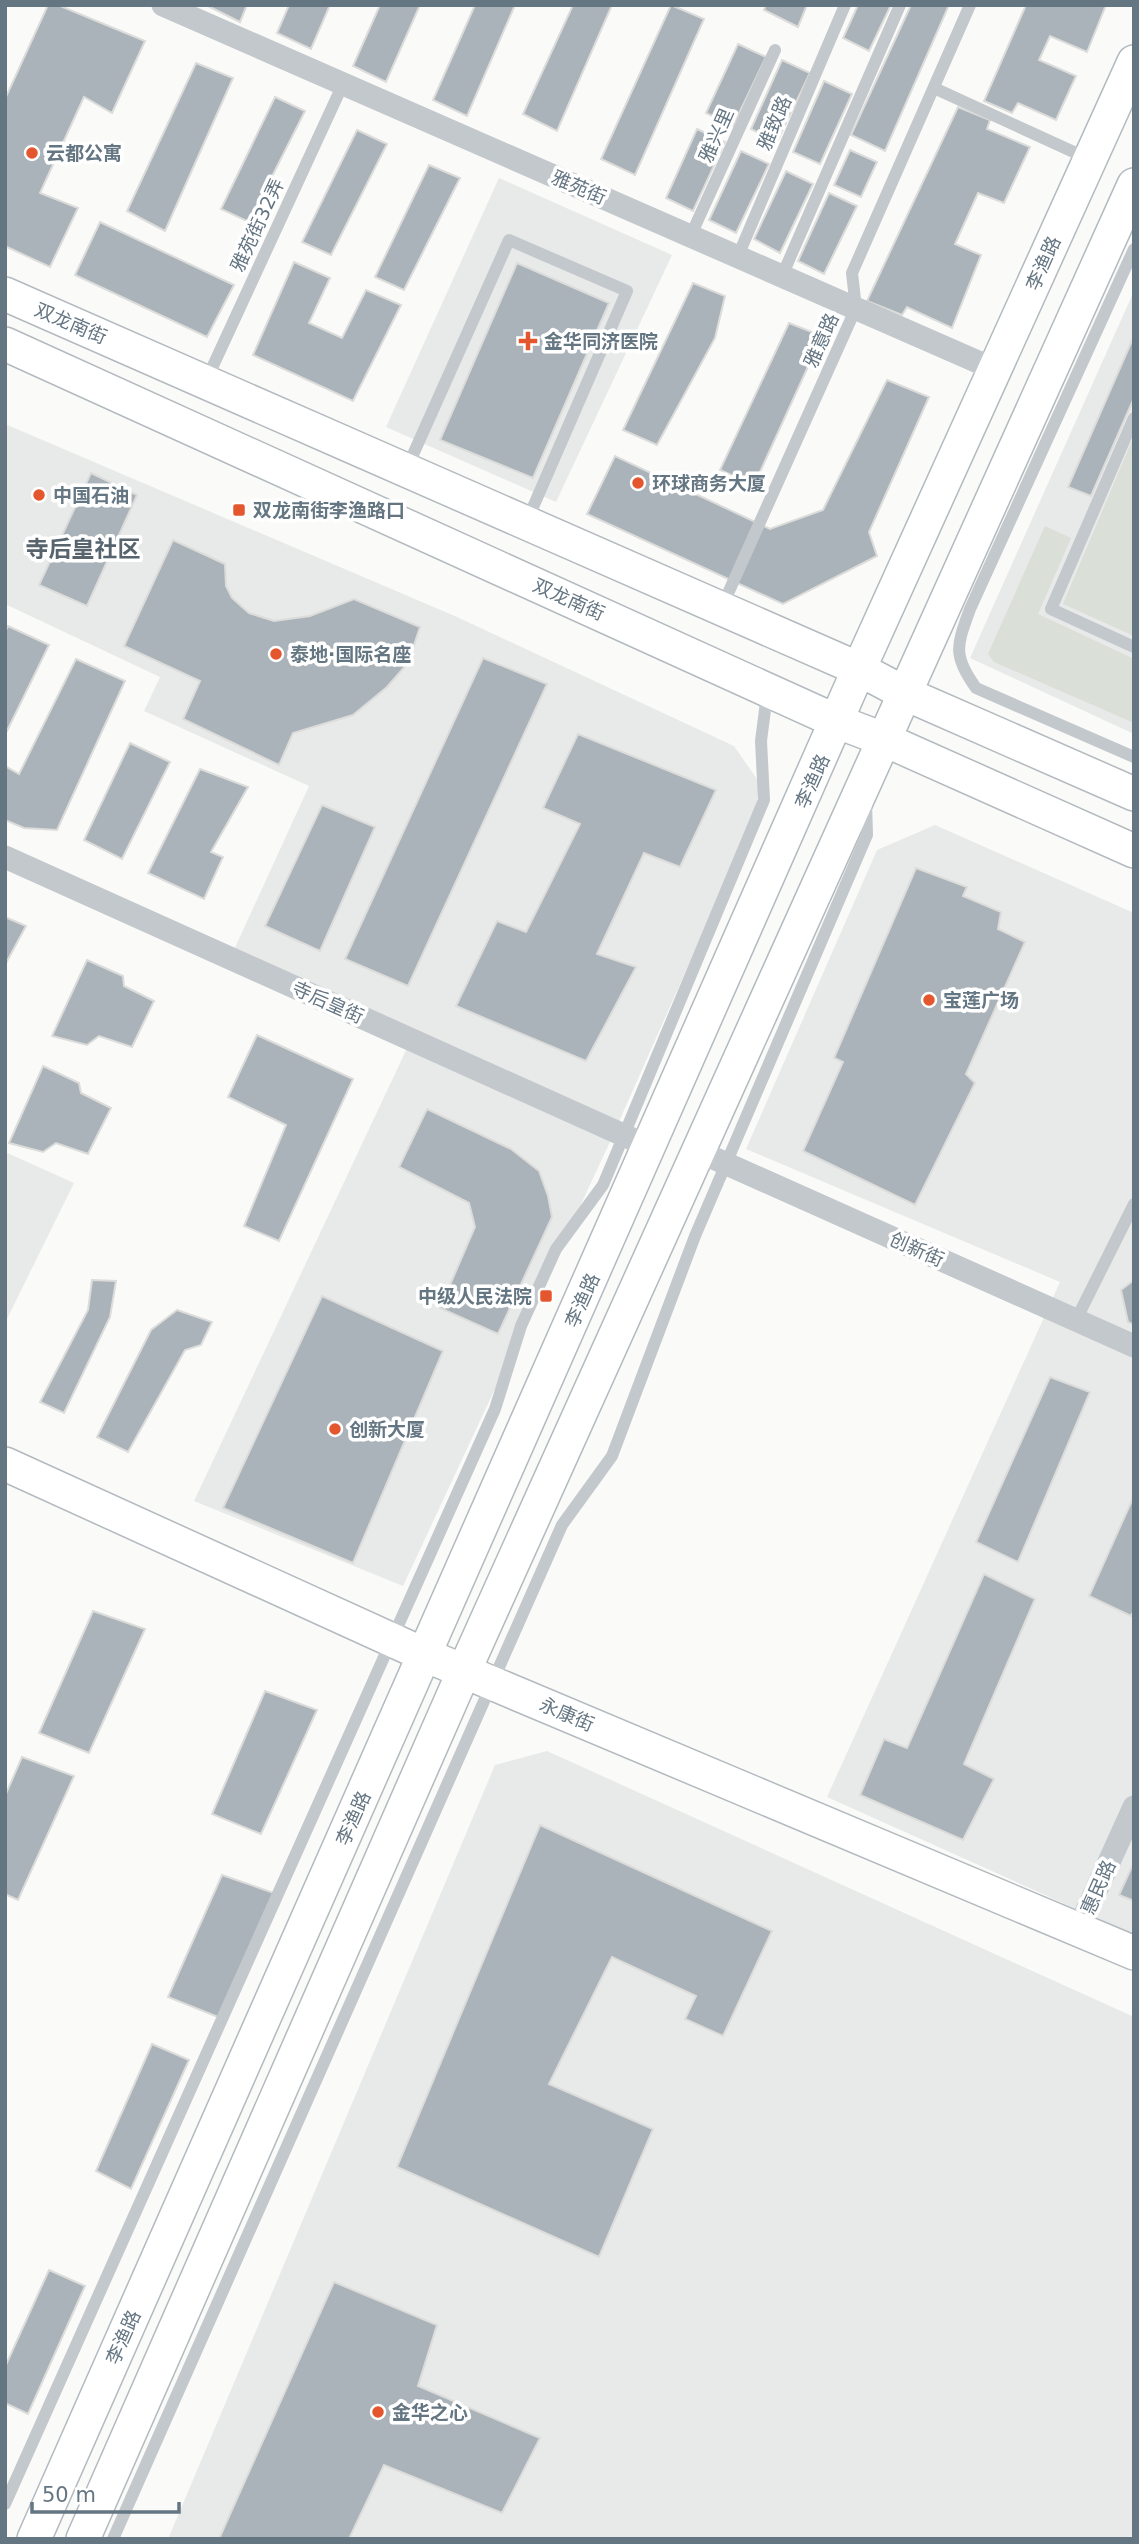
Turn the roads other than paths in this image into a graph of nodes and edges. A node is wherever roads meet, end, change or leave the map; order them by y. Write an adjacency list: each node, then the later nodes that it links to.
1 (163, 5): 7 (street, 雅苑街)
2 (845, 5): 13 (lane, 雅致路)
3 (900, 5): 14 (lane)
4 (970, 5): 8 (lane, 雅意路)
5 (775, 50): 11 (lane, 雅兴里)
6 (1134, 62): 9 (main road, 李渔路)
7 (343, 84): 11 (street, 雅苑街); 19 (lane, 雅苑街32弄)
8 (934, 88): 9 (lane); 16 (lane, 雅意路)
9 (1090, 159): 18 (main road, 李渔路)
10 (1134, 185): 27 (main road)
11 (691, 235): 13 (street, 雅苑街)
12 (1134, 249): 30 (lane)
13 (738, 256): 14 (street, 雅苑街)
14 (782, 276): 16 (street, 雅苑街)
15 (5, 294): 19 (main road, 双龙南街)
16 (856, 308): 18 (street, 雅苑街); 23 (lane, 雅意路)
17 (5, 344): 26 (main road, 双龙南街)
18 (995, 369): 25 (main road, 李渔路)
19 (206, 381): 21 (main road, 双龙南街)
20 (1134, 418): 24 (lane)
21 (407, 468): 22 (main road, 双龙南街); 22 (lane)
22 (525, 525): 23 (main road, 双龙南街)
23 (721, 610): 25 (main road, 双龙南街)
24 (1134, 647)
25 (859, 669): 27 (main road, 双龙南街); 28 (main road, 李渔路)
26 (768, 690): 28 (main road, 双龙南街); 34 (lane)
27 (906, 694): 29 (main road); 31 (main road, 双龙南街)
28 (838, 722): 29 (main road, 双龙南街); 34 (main road, 李渔路)
29 (883, 738): 32 (main road, 双龙南街); 35 (main road)
30 (1134, 757)
31 (1134, 794)
32 (1134, 851)
33 (5, 857): 34 (street, 寺后皇街)
34 (637, 1141): 40 (lane); 41 (main road, 李渔路)
35 (713, 1158): 37 (street, 创新街); 42 (main road); 42 (lane)
36 (1134, 1204): 37 (lane)
37 (1076, 1320): 38 (street, 创新街)
38 (1134, 1346)
39 (5, 1464): 40 (main road, 永康街)
40 (392, 1640): 41 (main road, 永康街); 46 (lane)
41 (425, 1655): 42 (main road, 永康街); 47 (main road, 李渔路)
42 (478, 1677): 44 (main road, 永康街); 48 (main road); 49 (lane)
43 (1134, 1807): 44 (street, 惠民路)
44 (1079, 1928): 45 (main road, 永康街)
45 (1134, 1953)
46 (5, 2504)
47 (34, 2539)
48 (82, 2539)
49 (113, 2539)

